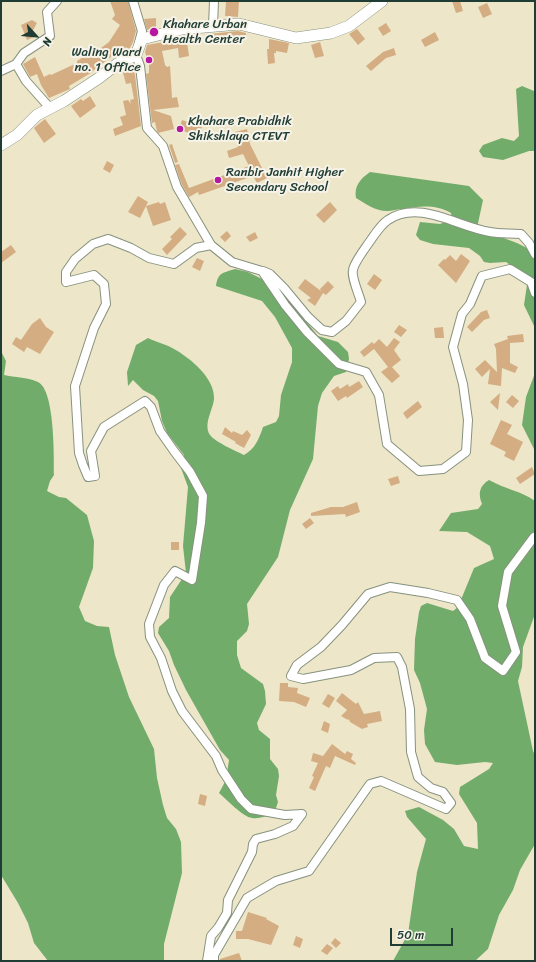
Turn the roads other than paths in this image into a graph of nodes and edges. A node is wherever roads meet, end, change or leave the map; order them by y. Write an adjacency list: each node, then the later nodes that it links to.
1 (57, 1): 7 (street)
2 (133, 1): 6 (street)
3 (214, 1): 5 (street)
4 (382, 1): 5 (street)
5 (213, 26): 6 (street)
6 (136, 56): 9 (street); 11 (street)
7 (16, 64): 8 (street); 9 (street)
8 (1, 71)
9 (50, 108): 10 (street)
10 (1, 145)
11 (210, 245): 13 (street); 17 (street)
12 (535, 254): 13 (street)
13 (262, 271): 14 (street)
14 (533, 284): 15 (street)
15 (535, 293)
16 (535, 538): 18 (street)
17 (207, 961)
18 (214, 961)

